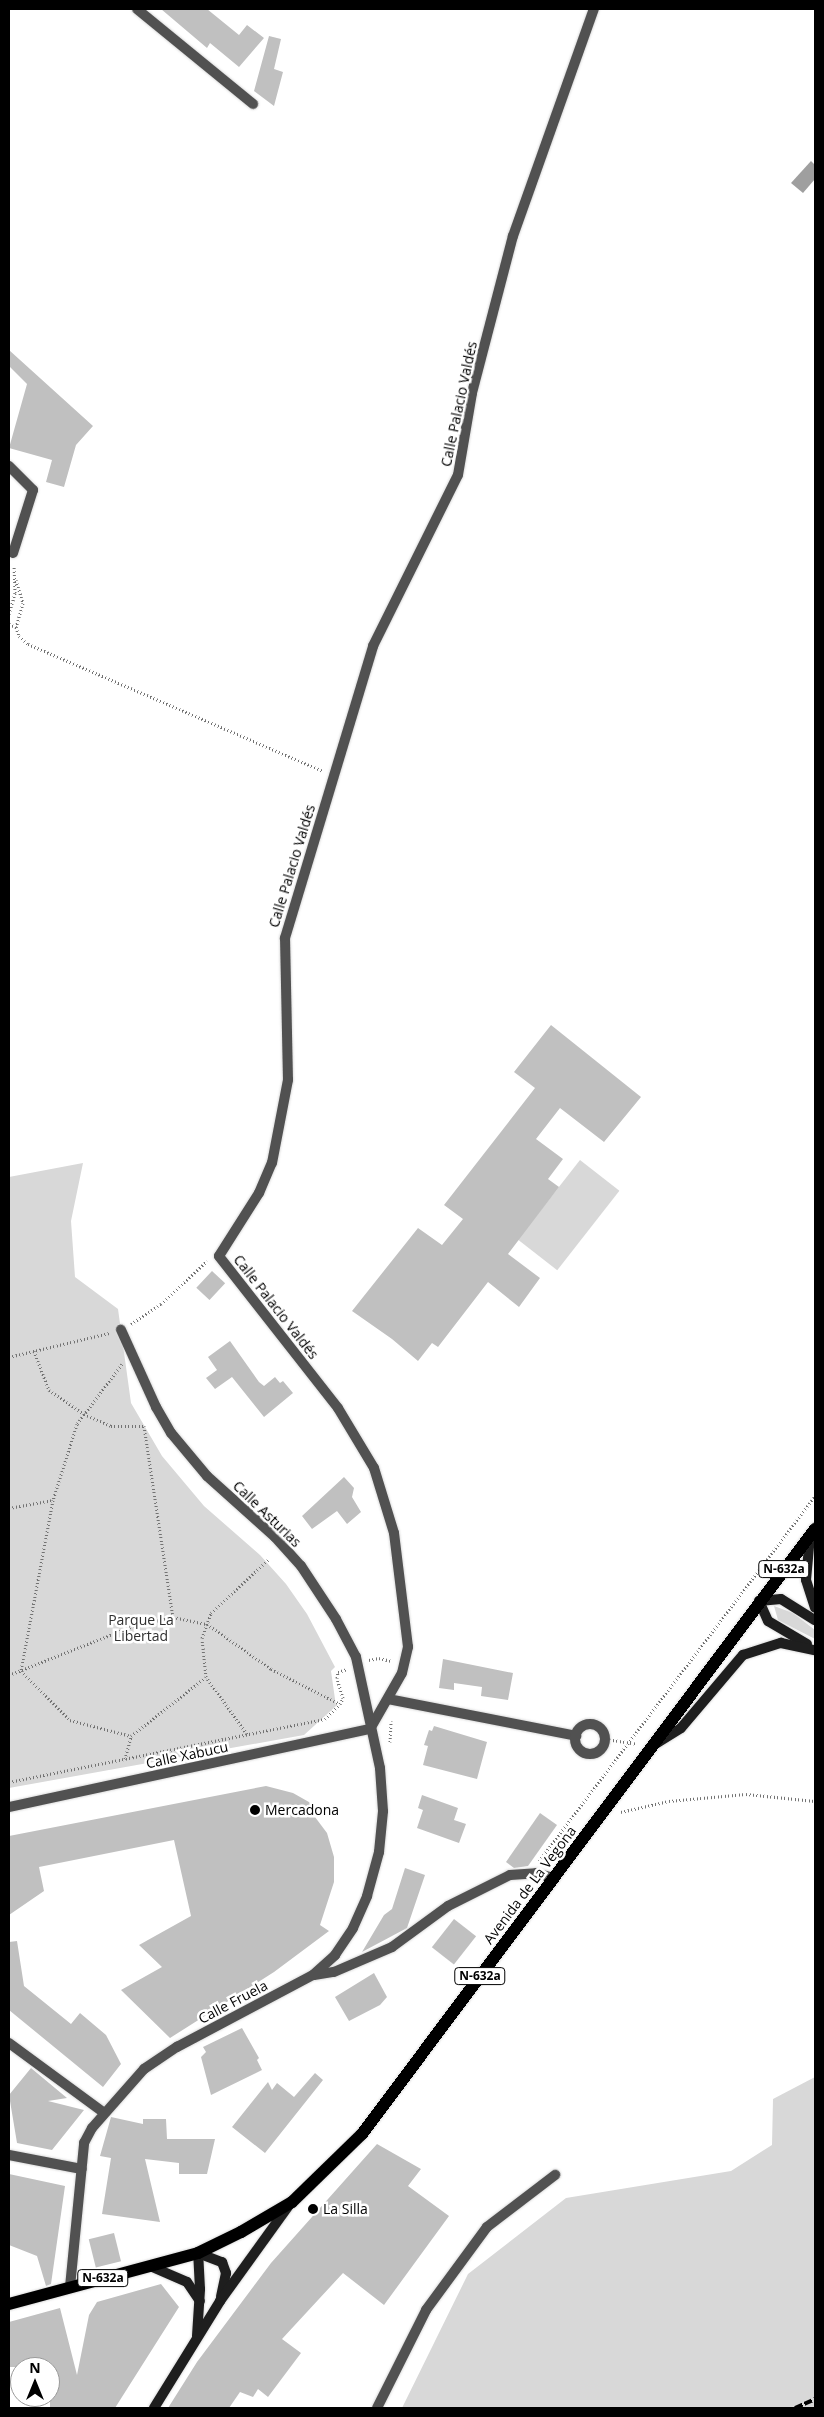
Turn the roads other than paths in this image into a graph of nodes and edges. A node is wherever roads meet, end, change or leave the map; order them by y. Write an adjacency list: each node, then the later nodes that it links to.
1 (137, 9): 3 (street)
2 (594, 9): 12 (street, Calle Palacio Valdés)
3 (253, 104)
4 (9, 466): 5 (street)
5 (13, 553)
6 (121, 1330): 13 (street, Calle Asturias)
7 (812, 1533): 8 (main road, Avenida de La Vegona / N-632a); 9 (street)
8 (759, 1601): 10 (street); 11 (street); 15 (main road, Avenida de La Vegona / N-632a)
9 (815, 1608)
10 (815, 1620)
11 (815, 1649): 15 (street)
12 (388, 1699): 13 (street, Calle Palacio Valdés); 14 (street)
13 (370, 1729): 16 (street, Calle Xabucu); 18 (street, Calle Fruela)
14 (576, 1736): 14 (street)
15 (654, 1745): 17 (main road, Avenida de La Vegona / N-632a)
16 (9, 1807)
17 (553, 1878): 18 (street); 24 (main road, Avenida de La Vegona / N-632a)
18 (313, 1975): 20 (street, Calle Fruela)
19 (9, 2043): 20 (street)
20 (103, 2112): 22 (street, Calle Fruela)
21 (9, 2155): 22 (street)
22 (82, 2169): 27 (street, Calle Fruela)
23 (555, 2175): 33 (street)
24 (292, 2202): 25 (main road, Avenida de La Vegona / N-632a); 29 (street)
25 (198, 2253): 26 (main road, N-632a); 28 (street); 29 (street)
26 (150, 2266): 27 (main road, N-632a); 28 (street)
27 (70, 2287): 30 (main road, N-632a)
28 (200, 2301): 31 (street)
29 (220, 2301): 31 (street)
30 (9, 2304)
31 (197, 2337): 32 (street)
32 (154, 2408)
33 (377, 2408)

